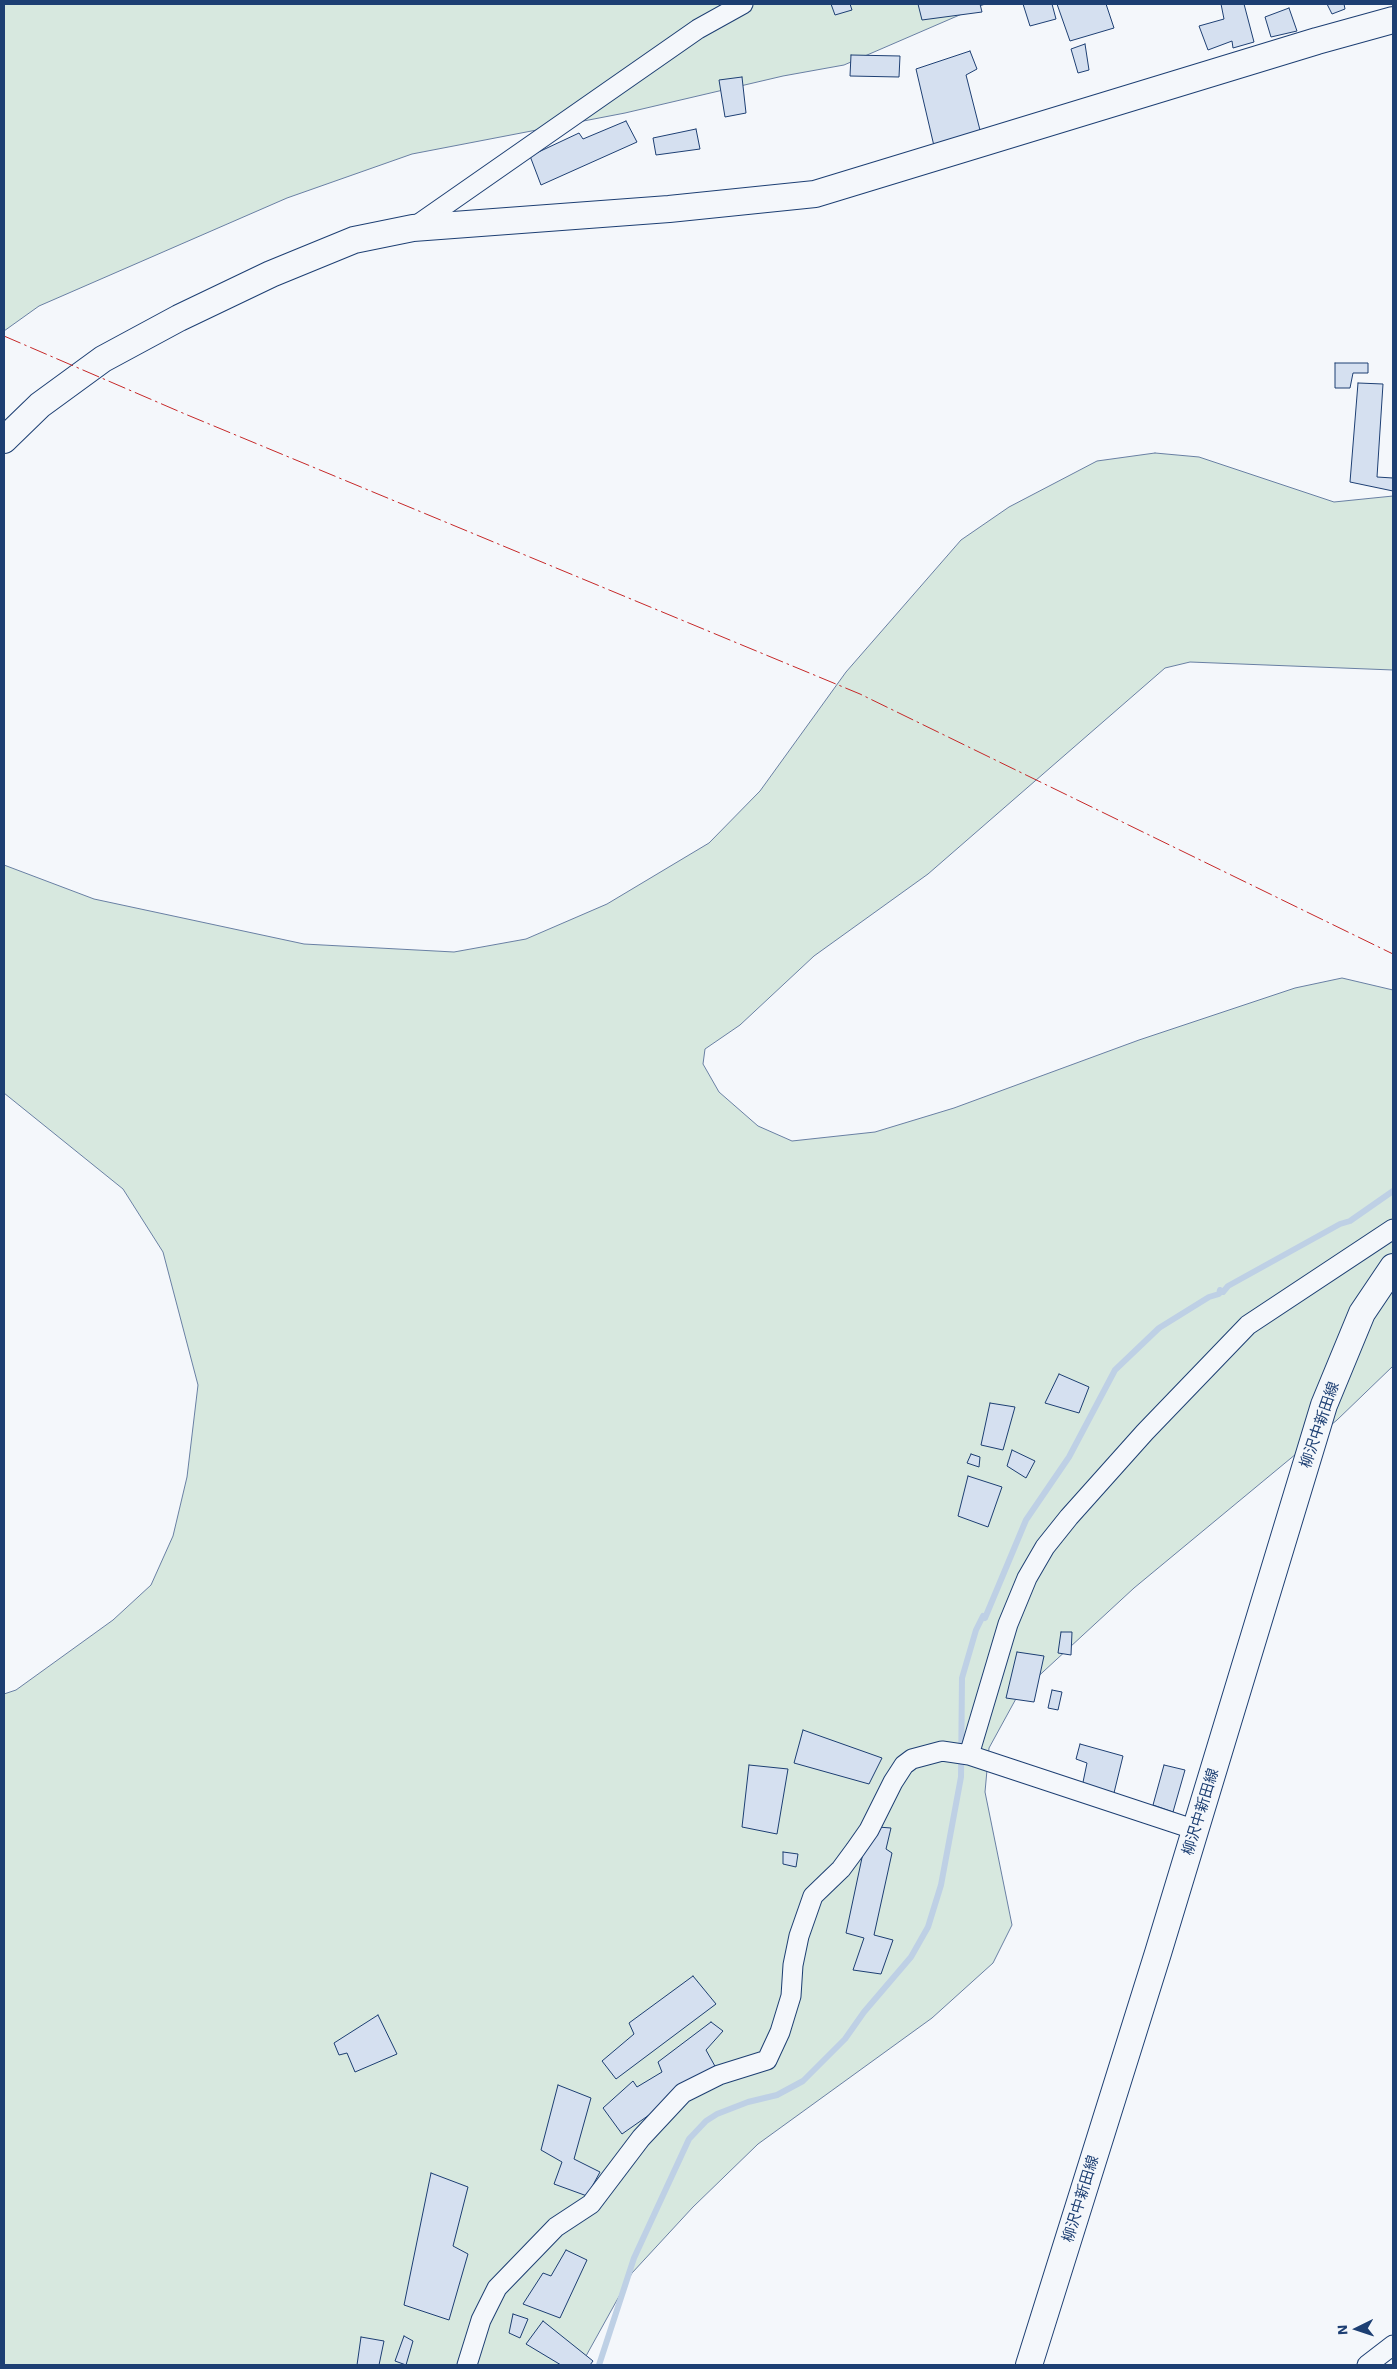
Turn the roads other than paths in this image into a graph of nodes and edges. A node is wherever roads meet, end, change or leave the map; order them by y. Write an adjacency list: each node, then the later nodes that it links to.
1 (743, 4): 3 (street)
2 (1393, 20): 3 (street)
3 (413, 228): 4 (street)
4 (4, 440)
5 (1393, 1229): 7 (street)
6 (1392, 1271): 8 (street, 柳沢中新田線)
7 (969, 1755): 8 (street); 10 (street)
8 (1196, 1830): 11 (street, 柳沢中新田線)
9 (1393, 2345): 12 (street)
10 (468, 2365)
11 (1029, 2365)
12 (1367, 2365)

